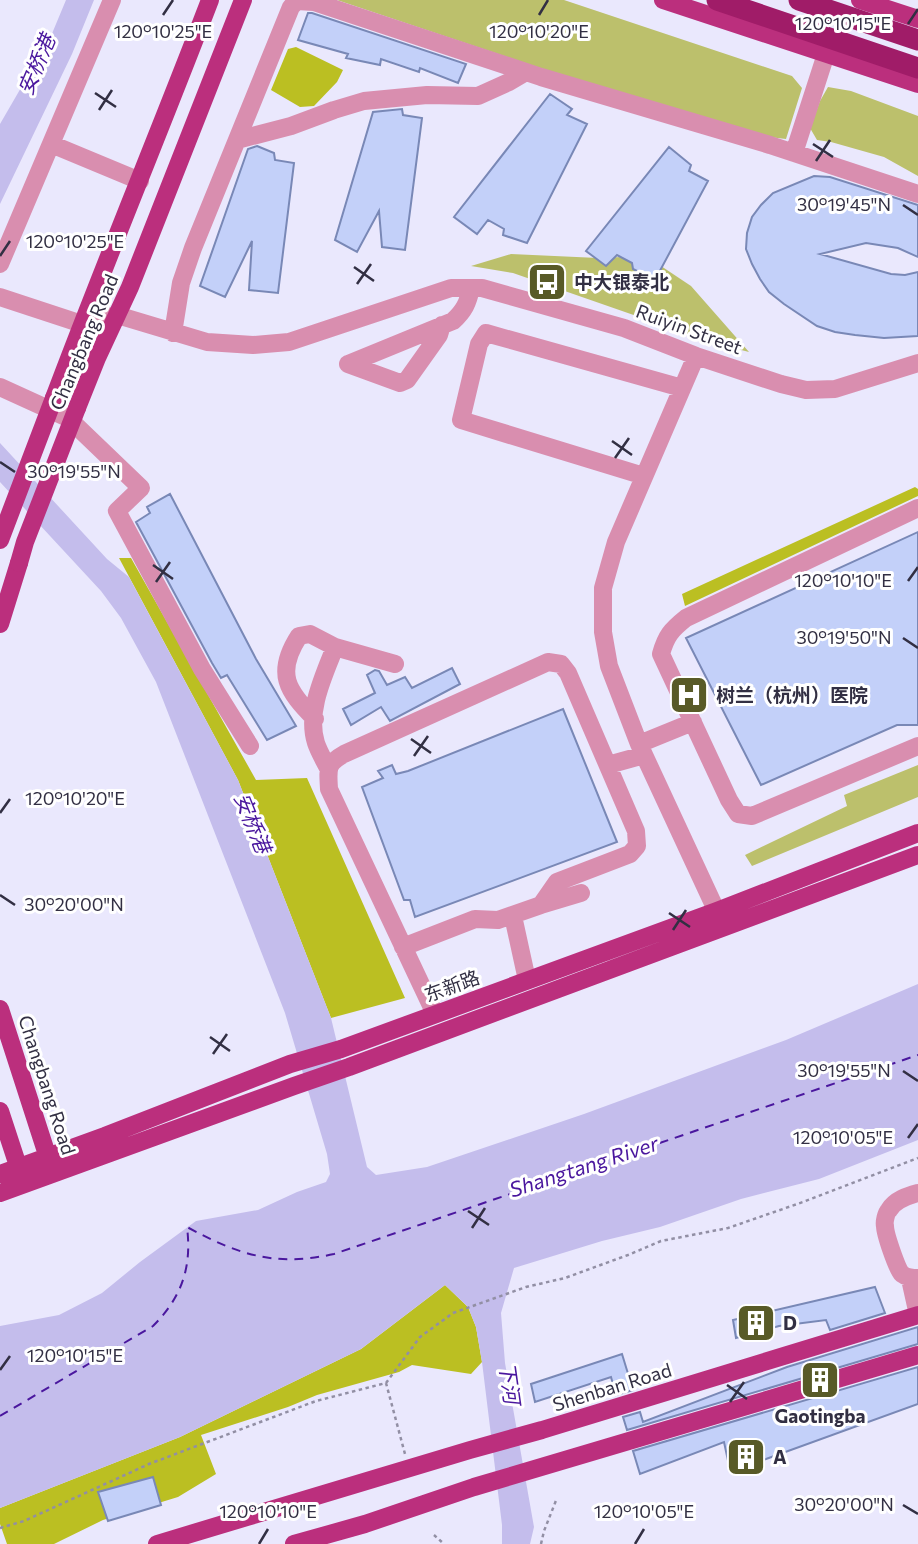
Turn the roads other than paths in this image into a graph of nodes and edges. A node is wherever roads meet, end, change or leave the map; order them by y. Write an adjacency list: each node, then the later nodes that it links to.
1 (112, 0): 16 (street)
2 (210, 0): 18 (main road, Changbang Road)
3 (243, 0): 23 (main road, Changbang Road)
4 (663, 0): 11 (main road)
5 (717, 0): 12 (highway)
6 (799, 0): 10 (highway)
7 (860, 0): 9 (main road)
8 (315, 1): 13 (street); 15 (street)
9 (918, 19)
10 (918, 40)
11 (826, 54): 14 (main road); 17 (street)
12 (918, 68)
13 (526, 72): 15 (street); 17 (street)
14 (918, 83)
15 (237, 140): 26 (street)
16 (51, 144): 18 (street); 20 (street)
17 (794, 153): 19 (street)
18 (140, 181): 24 (main road, Changbang Road)
19 (918, 194)
20 (0, 264)
21 (471, 288): 25 (street); 26 (street, Ruiyin Street); 27 (street, Ruiyin Street)
22 (0, 297): 24 (street)
23 (117, 315): 24 (street); 26 (street, Ruiyin Street); 34 (main road, Changbang Road, bridge)
24 (82, 324): 33 (main road, Changbang Road, bridge)
25 (442, 325): 25 (street)
26 (173, 333)
27 (696, 356): 28 (street, Ruiyin Street); 30 (street)
28 (918, 363)
29 (0, 387): 39 (street)
30 (682, 388): 31 (street); 31 (street)
31 (644, 477): 41 (street)
32 (918, 508): 38 (street)
33 (0, 540)
34 (0, 624)
35 (335, 647): 36 (street); 37 (street); 37 (street)
36 (395, 664)
37 (315, 719): 43 (street)
38 (693, 722): 40 (street); 41 (street)
39 (250, 746)
40 (918, 746)
41 (641, 749): 42 (street); 48 (street)
42 (608, 765): 43 (street); 47 (street)
43 (328, 768): 51 (street)
44 (918, 833): 48 (main road, 东新路)
45 (918, 855): 50 (main road, 东新路)
46 (581, 892): 47 (street)
47 (541, 905): 49 (street)
48 (717, 911): 50 (street); 52 (main road, 东新路)
49 (513, 916): 51 (street); 52 (street)
50 (724, 928): 56 (main road, 东新路)
51 (403, 947): 54 (street)
52 (527, 981): 54 (main road, 东新路)
53 (0, 1009): 56 (main road, Changbang Road)
54 (435, 1014): 56 (main road, 东新路)
55 (0, 1111): 58 (main road)
56 (51, 1165): 58 (main road, 东新路)
57 (0, 1174): 58 (main road, 东新路)
58 (21, 1176): 59 (main road, 东新路)
59 (0, 1193)
60 (918, 1193): 61 (street)
61 (914, 1278): 62 (street)
62 (918, 1315): 64 (main road, Shenban Road)
63 (918, 1355): 65 (main road)
64 (158, 1544)
65 (294, 1544)

